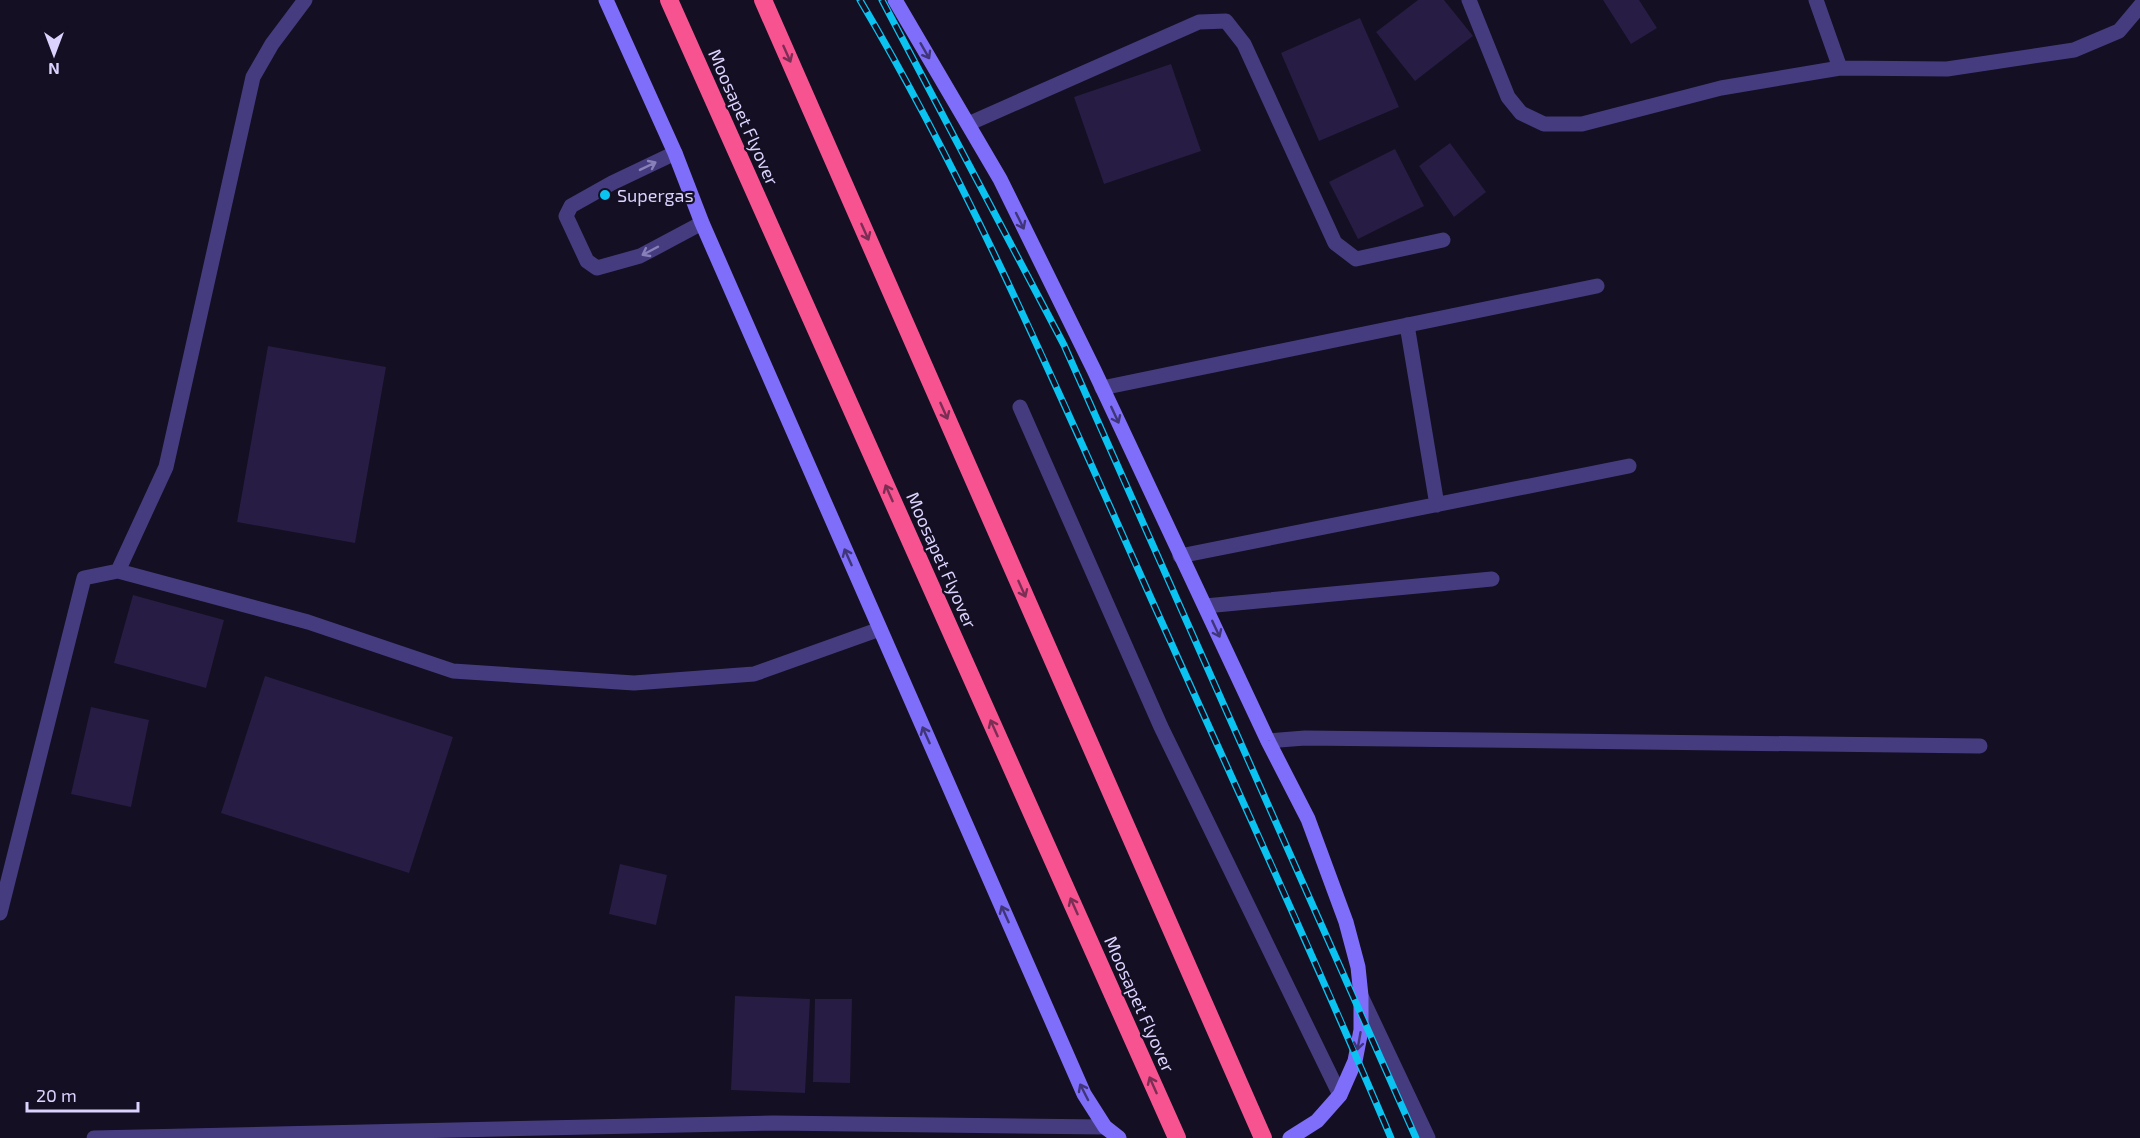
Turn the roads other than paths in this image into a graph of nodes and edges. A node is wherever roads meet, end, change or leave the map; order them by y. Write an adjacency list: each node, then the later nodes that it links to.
1 (305, 0): 21 (street)
2 (606, 0): 11 (street)
3 (669, 0): 33 (highway, Moosapet Flyover, one-way to 3)
4 (763, 0): 34 (highway, one-way to 34)
5 (896, 0): 10 (street, one-way to 10)
6 (1469, 0): 9 (street)
7 (1816, 0): 9 (street)
8 (2140, 6): 9 (street)
9 (1840, 68)
10 (968, 124): 13 (street); 16 (street, one-way to 16)
11 (675, 153): 12 (street); 12 (street, one-way to 11)
12 (702, 223): 24 (street, one-way to 12)
13 (1443, 240)
14 (1598, 286): 15 (street)
15 (1407, 325): 16 (street); 19 (street)
16 (1102, 388): 20 (street, one-way to 20)
17 (1020, 407): 29 (street)
18 (1629, 466): 19 (street)
19 (1437, 505): 20 (street)
20 (1180, 556): 23 (street)
21 (118, 571): 24 (street); 27 (street)
22 (1492, 579): 23 (street)
23 (1204, 606): 25 (street, one-way to 25)
24 (880, 629): 30 (street, one-way to 24)
25 (1268, 741): 26 (street); 28 (street)
26 (1980, 746)
27 (0, 913)
28 (1361, 996): 29 (street, one-way to 29); 36 (street)
29 (1340, 1095): 35 (street)
30 (1105, 1127): 31 (street); 32 (street)
31 (94, 1138)
32 (1119, 1138)
33 (1177, 1138)
34 (1263, 1138)
35 (1290, 1138)
36 (1428, 1138)

